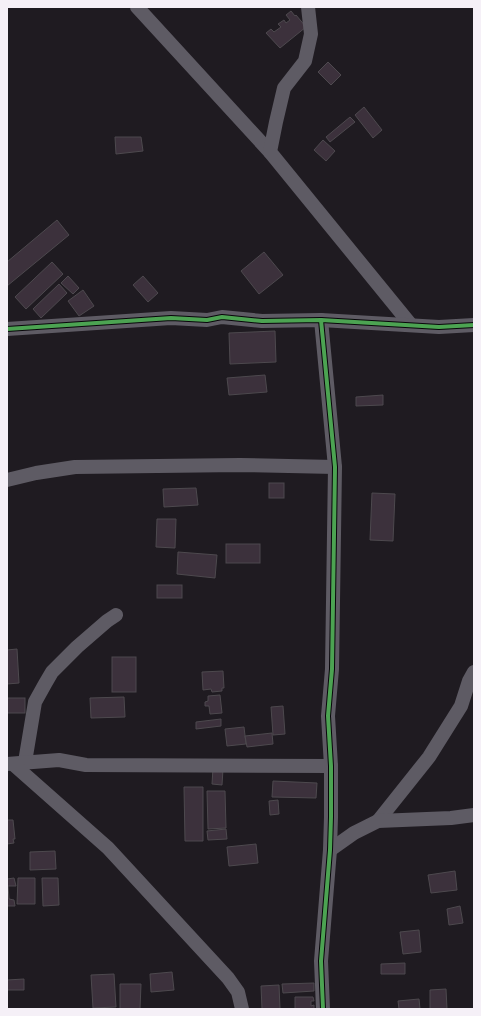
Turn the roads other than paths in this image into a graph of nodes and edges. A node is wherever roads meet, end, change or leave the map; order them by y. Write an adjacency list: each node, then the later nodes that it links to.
1 (137, 7): 3 (street)
2 (308, 7): 3 (street)
3 (270, 152): 5 (street)
4 (321, 320): 5 (street); 7 (street); 8 (street)
5 (411, 325): 6 (street)
6 (474, 325)
7 (7, 329)
8 (335, 468): 9 (street); 13 (street)
9 (7, 480)
10 (116, 615): 12 (street)
11 (474, 672): 15 (street)
12 (15, 763): 13 (street); 17 (street)
13 (331, 766): 16 (street)
14 (474, 816): 15 (street)
15 (378, 821): 16 (street)
16 (330, 850): 18 (street)
17 (242, 1009)
18 (323, 1009)

